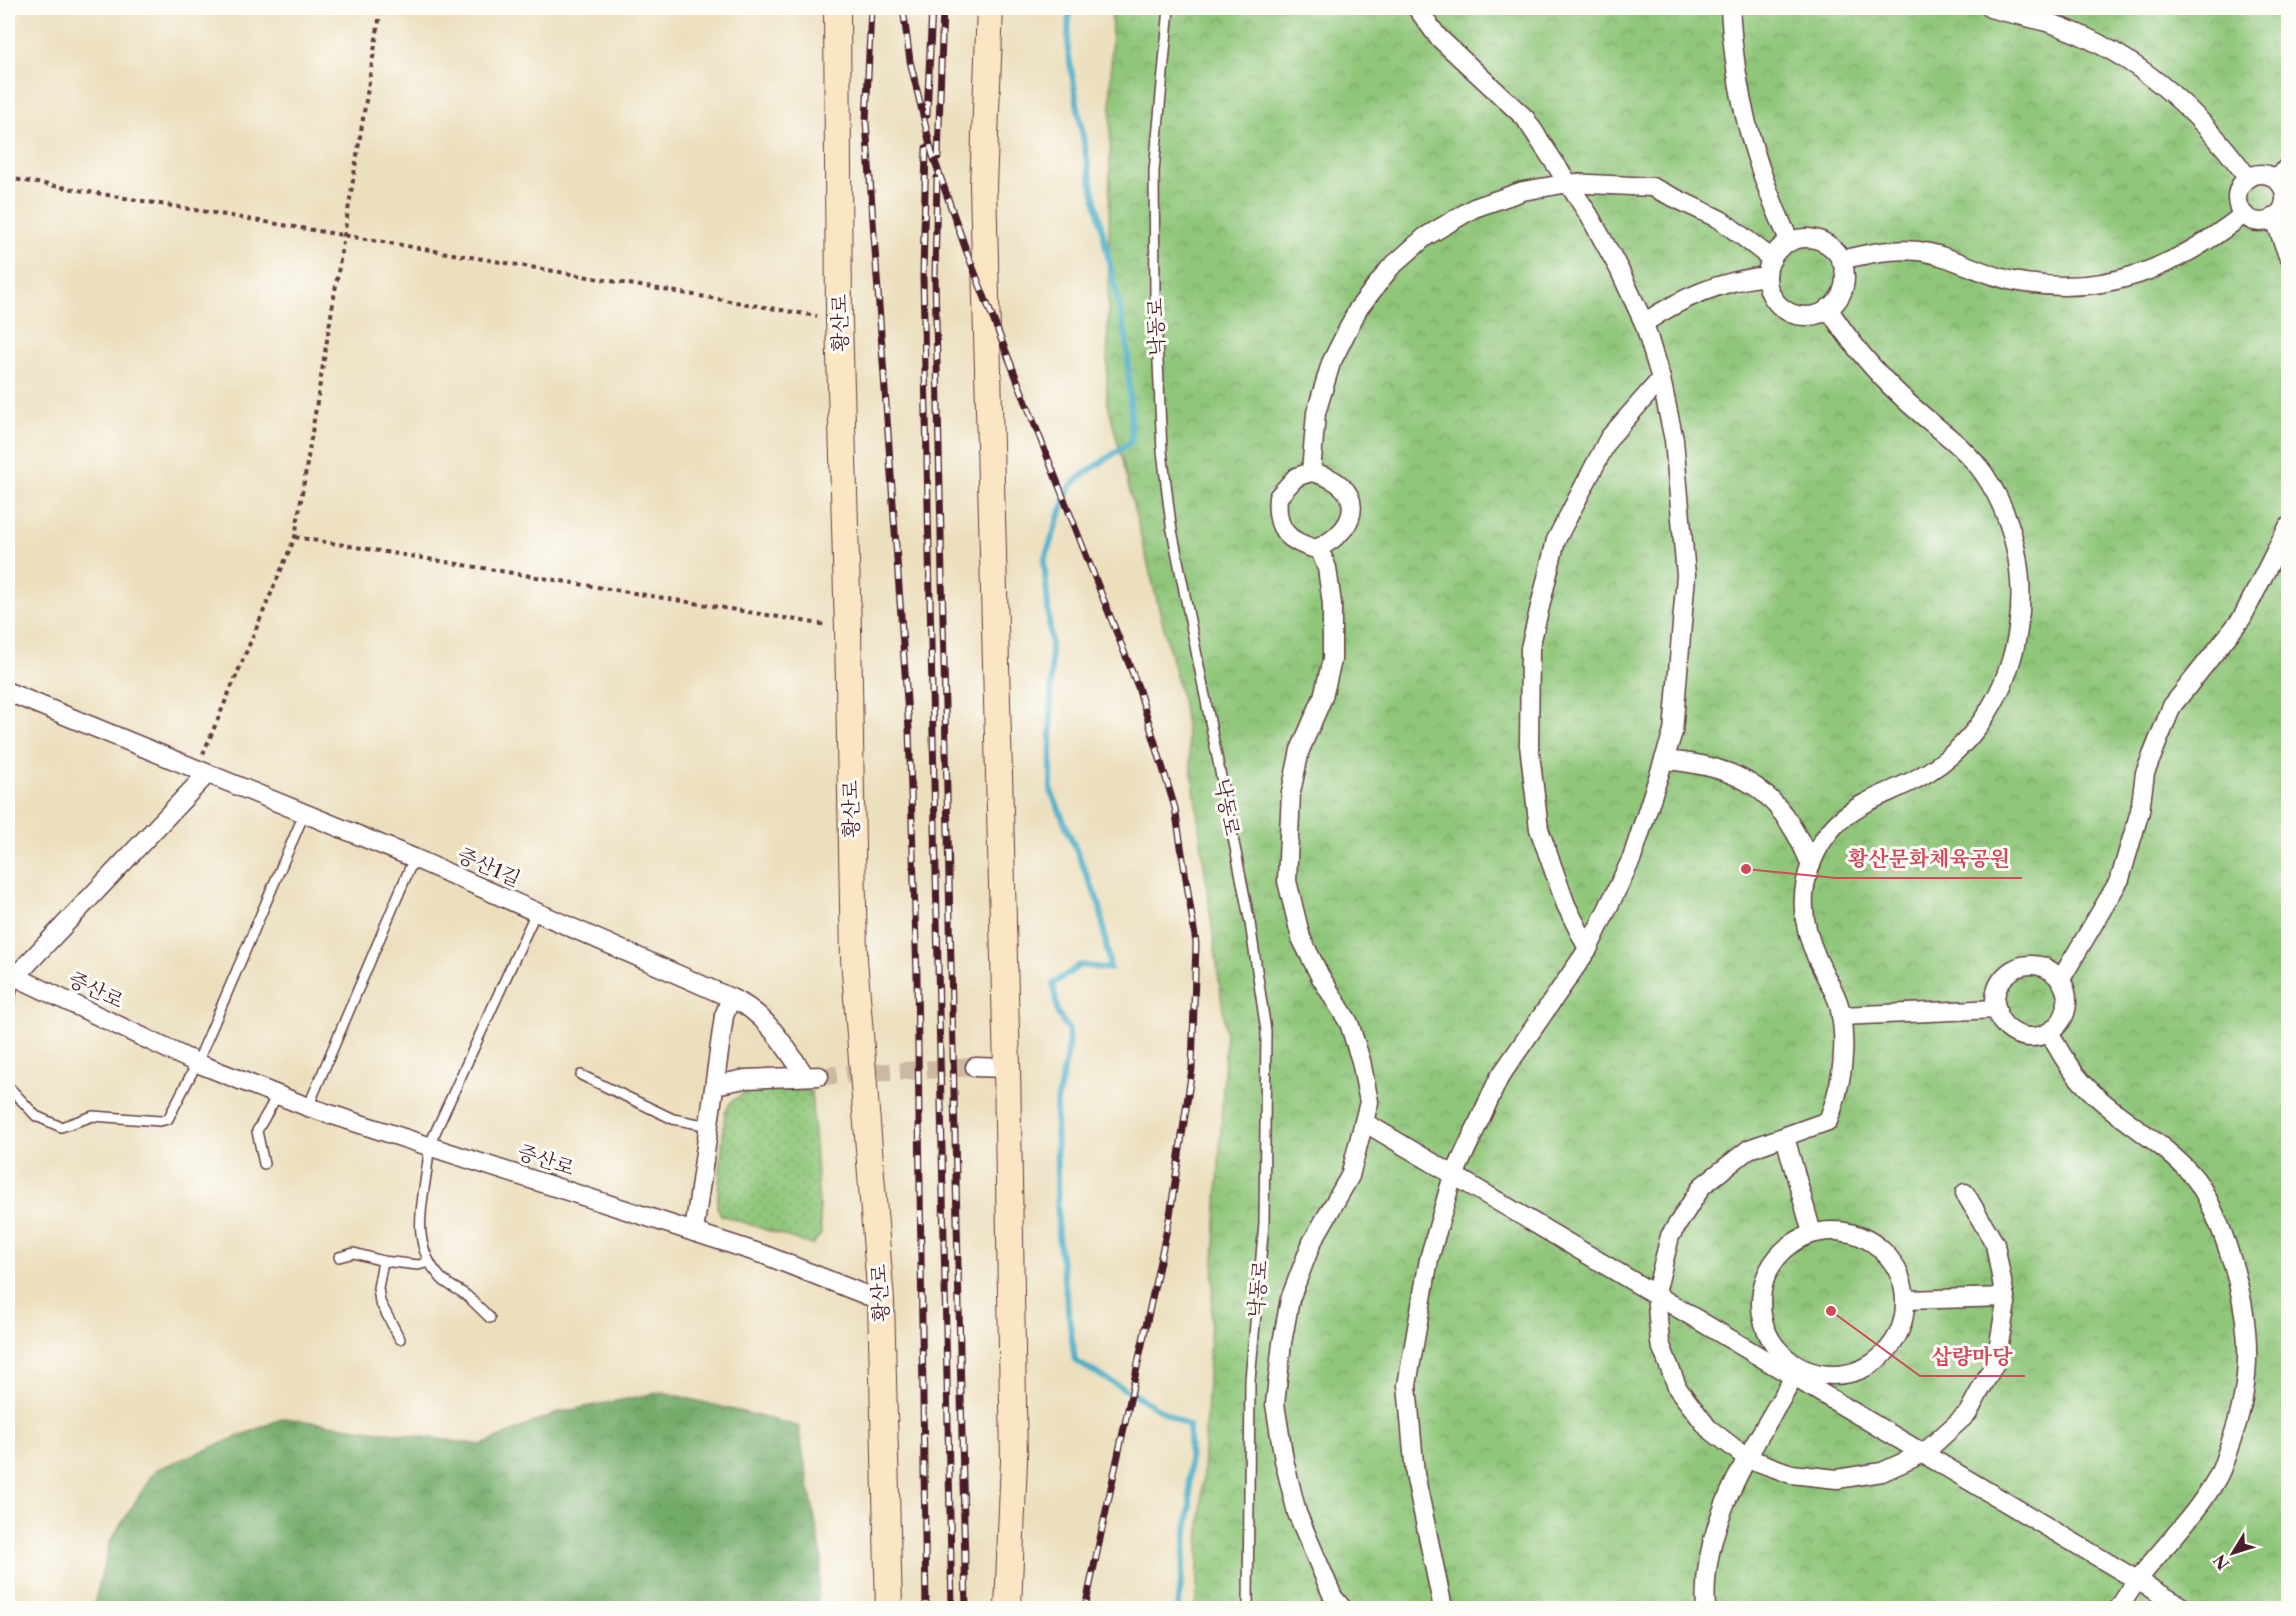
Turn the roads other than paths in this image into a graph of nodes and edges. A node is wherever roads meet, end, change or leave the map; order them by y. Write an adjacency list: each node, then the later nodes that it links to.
1 (837, 8): 61 (main road, 황산로)
2 (990, 8): 40 (main road)
3 (1169, 8): 70 (lane, 낙동로)
4 (1417, 8): 10 (street)
5 (1731, 8): 13 (street)
6 (1990, 8): 8 (street)
7 (2289, 166): 9 (street)
8 (2248, 178): 9 (street); 11 (street)
9 (2277, 180): 12 (street)
10 (1569, 183): 16 (street); 18 (street); 20 (street)
11 (2244, 214): 12 (street); 15 (street)
12 (2274, 217): 14 (street)
13 (1790, 242): 15 (street); 16 (street)
14 (2289, 256)
15 (1841, 260): 17 (street)
16 (1769, 268): 17 (street); 18 (street)
17 (1828, 308): 28 (street)
18 (1644, 323): 19 (street)
19 (1661, 379): 24 (street); 30 (street)
20 (1311, 472): 22 (street); 22 (street)
21 (2289, 527): 32 (street)
22 (1319, 548): 46 (street)
23 (8, 692): 25 (street, 증산1길)
24 (1664, 760): 28 (street); 30 (street)
25 (201, 773): 26 (street, 증산1길); 31 (street)
26 (304, 814): 27 (street, 증산1길); 38 (lane)
27 (414, 858): 29 (street, 증산1길); 45 (lane)
28 (1811, 865): 36 (street)
29 (536, 912): 33 (street, 증산1길); 49 (lane)
30 (1588, 949): 51 (street)
31 (11, 975): 34 (lane); 38 (street, 증산로)
32 (2061, 979): 35 (street); 37 (street)
33 (731, 998): 42 (street); 42 (street, 증산1길)
34 (8, 1008)
35 (1997, 1009): 36 (street); 37 (street)
36 (1841, 1016): 48 (street)
37 (2049, 1032): 67 (street)
38 (197, 1063): 43 (lane); 44 (street, 증산로)
39 (975, 1067): 40 (street)
40 (1007, 1068): 69 (main road)
41 (581, 1075): 47 (lane)
42 (715, 1084): 47 (street)
43 (8, 1086)
44 (278, 1094): 45 (street, 증산로); 50 (lane)
45 (308, 1107): 49 (street, 증산로)
46 (1364, 1122): 51 (street); 71 (street)
47 (709, 1126): 53 (street)
48 (1785, 1137): 54 (street); 58 (street)
49 (429, 1146): 53 (street, 증산로); 57 (lane)
50 (264, 1164)
51 (1454, 1175): 58 (street); 72 (street)
52 (1965, 1193): 59 (street)
53 (693, 1232): 61 (street, 증산로)
54 (1812, 1233): 60 (street); 60 (street)
55 (339, 1257): 56 (lane)
56 (384, 1261): 57 (lane); 63 (lane)
57 (429, 1262): 62 (lane)
58 (1656, 1293): 64 (street); 66 (street)
59 (2005, 1297): 60 (street); 65 (street)
60 (1906, 1300)
61 (881, 1301): 68 (main road, 황산로)
62 (490, 1318)
63 (400, 1339)
64 (1794, 1377): 65 (street); 66 (street)
65 (1924, 1453): 66 (street); 67 (street)
66 (1748, 1458): 73 (street)
67 (2136, 1579): 74 (street); 75 (street)
68 (889, 1608)
69 (1008, 1608)
70 (1248, 1608)
71 (1342, 1608)
72 (1443, 1608)
73 (1706, 1608)
74 (2119, 1608)
75 (2184, 1608)

